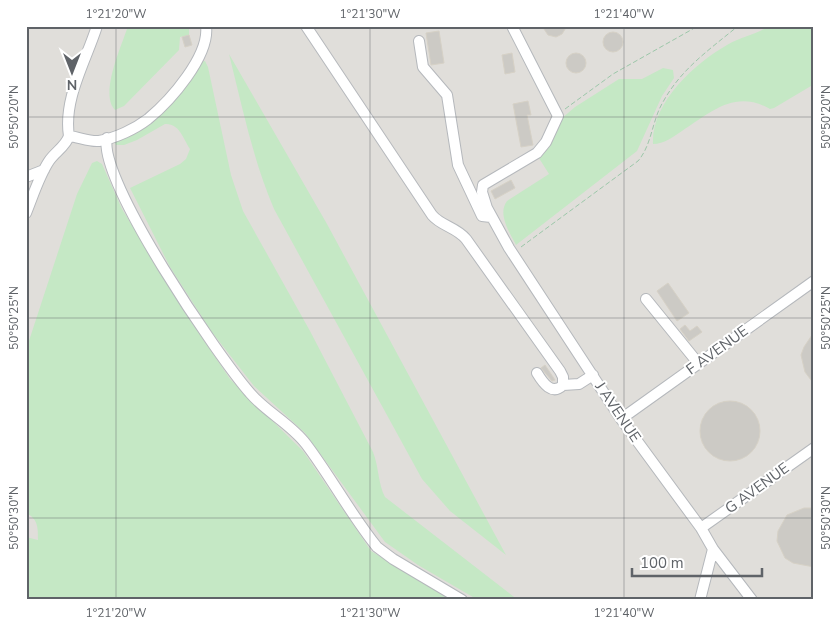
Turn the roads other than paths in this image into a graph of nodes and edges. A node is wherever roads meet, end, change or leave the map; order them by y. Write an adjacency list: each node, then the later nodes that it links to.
1 (97, 26): 6 (lane)
2 (206, 26): 7 (lane)
3 (306, 26): 17 (lane)
4 (512, 26): 11 (lane)
5 (419, 41): 11 (lane)
6 (73, 137): 7 (lane); 8 (lane)
7 (107, 138): 22 (lane)
8 (44, 170): 9 (lane); 10 (lane)
9 (26, 178)
10 (26, 212)
11 (491, 217): 16 (lane, J AVENUE)
12 (814, 281): 14 (lane, F AVENUE)
13 (646, 298): 14 (lane)
14 (698, 363): 18 (lane, F AVENUE)
15 (537, 374): 17 (lane)
16 (593, 375): 17 (lane); 18 (lane, J AVENUE)
17 (563, 384)
18 (621, 419): 20 (lane, J AVENUE)
19 (814, 448): 20 (lane, G AVENUE)
20 (701, 528): 21 (lane, J AVENUE)
21 (713, 548): 23 (lane); 24 (lane, J AVENUE)
22 (462, 600)
23 (700, 600)
24 (752, 600)

